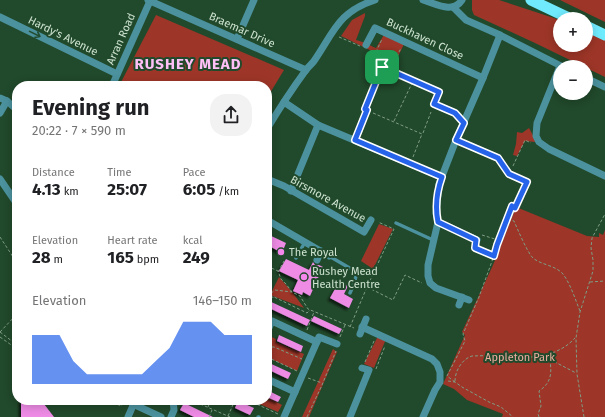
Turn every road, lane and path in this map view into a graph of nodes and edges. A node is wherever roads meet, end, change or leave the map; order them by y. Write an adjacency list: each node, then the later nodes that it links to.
1 (149, 0): 15 (street, Braemar Drive); 23 (street, Arran Road)
2 (254, 0): 15 (street)
3 (375, 0): 11 (street)
4 (424, 0): 7 (street)
5 (462, 0): 7 (street)
6 (531, 0): 8 (highway)
7 (453, 7): 13 (street)
8 (557, 12)
9 (0, 17): 23 (street, Hardy's Avenue, one-way to 23)
10 (593, 29): 14 (highway)
11 (331, 33): 17 (path); 21 (street)
12 (385, 33): 16 (street, Buckhaven Close); 17 (street, Buckhaven Close); 18 (path)
13 (500, 35): 19 (street); 24 (street)
14 (605, 35)
15 (237, 39): 21 (street, Braemar Drive)
16 (404, 41): 22 (path); 24 (street, Buckhaven Close)
17 (364, 46): 18 (path)
18 (376, 53): 20 (path)
19 (553, 62)
20 (382, 67): 22 (path); 35 (path)
21 (306, 70): 32 (street)
22 (390, 71): 26 (path)
23 (117, 74): 25 (street, Arran Road)
24 (483, 78): 39 (street)
25 (114, 81)
26 (413, 81): 33 (path); 38 (path)
27 (593, 81): 29 (street)
28 (553, 84): 44 (street)
29 (605, 86)
30 (0, 98): 31 (street)
31 (7, 101): 34 (street); 36 (street)
32 (284, 102): 37 (street); 40 (street)
33 (434, 104): 39 (street); 41 (path)
34 (12, 106)
35 (367, 110): 38 (path); 42 (street)
36 (0, 113)
37 (272, 121)
38 (394, 122): 41 (path)
39 (464, 123): 43 (street)
40 (318, 125): 42 (street); 51 (street)
41 (422, 134): 45 (path)
42 (355, 140): 45 (street)
43 (456, 140): 46 (street); 48 (street)
44 (539, 142): 46 (path); 47 (street)
45 (410, 163): 48 (street)
46 (509, 174): 54 (path)
47 (605, 176)
48 (442, 177): 56 (street)
49 (0, 179): 52 (street)
50 (272, 181): 51 (street, Birsmore Avenue)
51 (291, 190): 55 (street, Birsmore Avenue)
52 (12, 197)
53 (605, 214): 74 (path)
54 (507, 219): 61 (path); 85 (path)
55 (371, 220): 76 (path)
56 (438, 222): 60 (street); 62 (street)
57 (272, 223): 63 (street)
58 (396, 223): 62 (lane)
59 (0, 237): 65 (path)
60 (476, 240): 61 (path); 67 (path)
61 (499, 240): 67 (path)
62 (434, 241): 75 (street)
63 (305, 242): 64 (street); 68 (lane)
64 (321, 251): 66 (street); 69 (street)
65 (12, 256)
66 (329, 256): 79 (lane)
67 (494, 256): 112 (path)
68 (296, 258)
69 (317, 260)
70 (284, 261): 72 (path)
71 (272, 269): 72 (path)
72 (278, 272): 77 (path)
73 (605, 281): 74 (path)
74 (590, 282): 85 (path)
75 (430, 283): 76 (path); 82 (street)
76 (367, 287): 90 (path)
77 (292, 292): 78 (path); 83 (path)
78 (272, 293)
79 (350, 293)
80 (274, 297): 81 (path); 83 (path)
81 (272, 301)
82 (459, 305)
83 (310, 310): 84 (path)
84 (314, 312): 89 (path); 94 (path)
85 (580, 312): 96 (path)
86 (12, 319): 92 (path)
87 (366, 319): 91 (street)
88 (272, 321): 94 (street)
89 (345, 325): 90 (path); 100 (path)
90 (350, 327): 91 (path)
91 (361, 331): 93 (street)
92 (0, 332): 98 (path)
93 (378, 334): 97 (street); 107 (path)
94 (304, 336): 99 (street)
95 (0, 337): 101 (path)
96 (576, 338): 103 (path); 109 (path)
97 (388, 339): 107 (path); 111 (street)
98 (12, 340)
99 (317, 342): 100 (street); 106 (street)
100 (337, 344): 113 (path)
101 (12, 345)
102 (272, 347): 106 (path)
103 (537, 357): 105 (path); 112 (path)
104 (272, 359): 108 (path)
105 (550, 360): 109 (path); 133 (path)
106 (308, 362): 108 (street)
107 (368, 370): 130 (street)
108 (303, 374): 113 (path); 114 (street)
109 (577, 374): 134 (path)
110 (272, 381): 114 (street)
111 (440, 382): 112 (path); 131 (street)
112 (455, 382): 132 (path)
113 (323, 384): 129 (path)
114 (295, 392): 128 (street)
115 (133, 405): 123 (street)
116 (139, 405): 124 (street)
117 (174, 405): 125 (street)
118 (203, 405): 121 (path)
119 (233, 405): 127 (path)
120 (260, 405): 128 (path)
121 (208, 407): 122 (path)
122 (212, 409): 126 (path); 127 (path)
123 (128, 417)
124 (161, 417)
125 (171, 417)
126 (209, 417)
127 (229, 417)
128 (284, 417)
129 (307, 417)
130 (350, 417)
131 (423, 417)
132 (512, 417)
133 (539, 417)
134 (584, 417)

